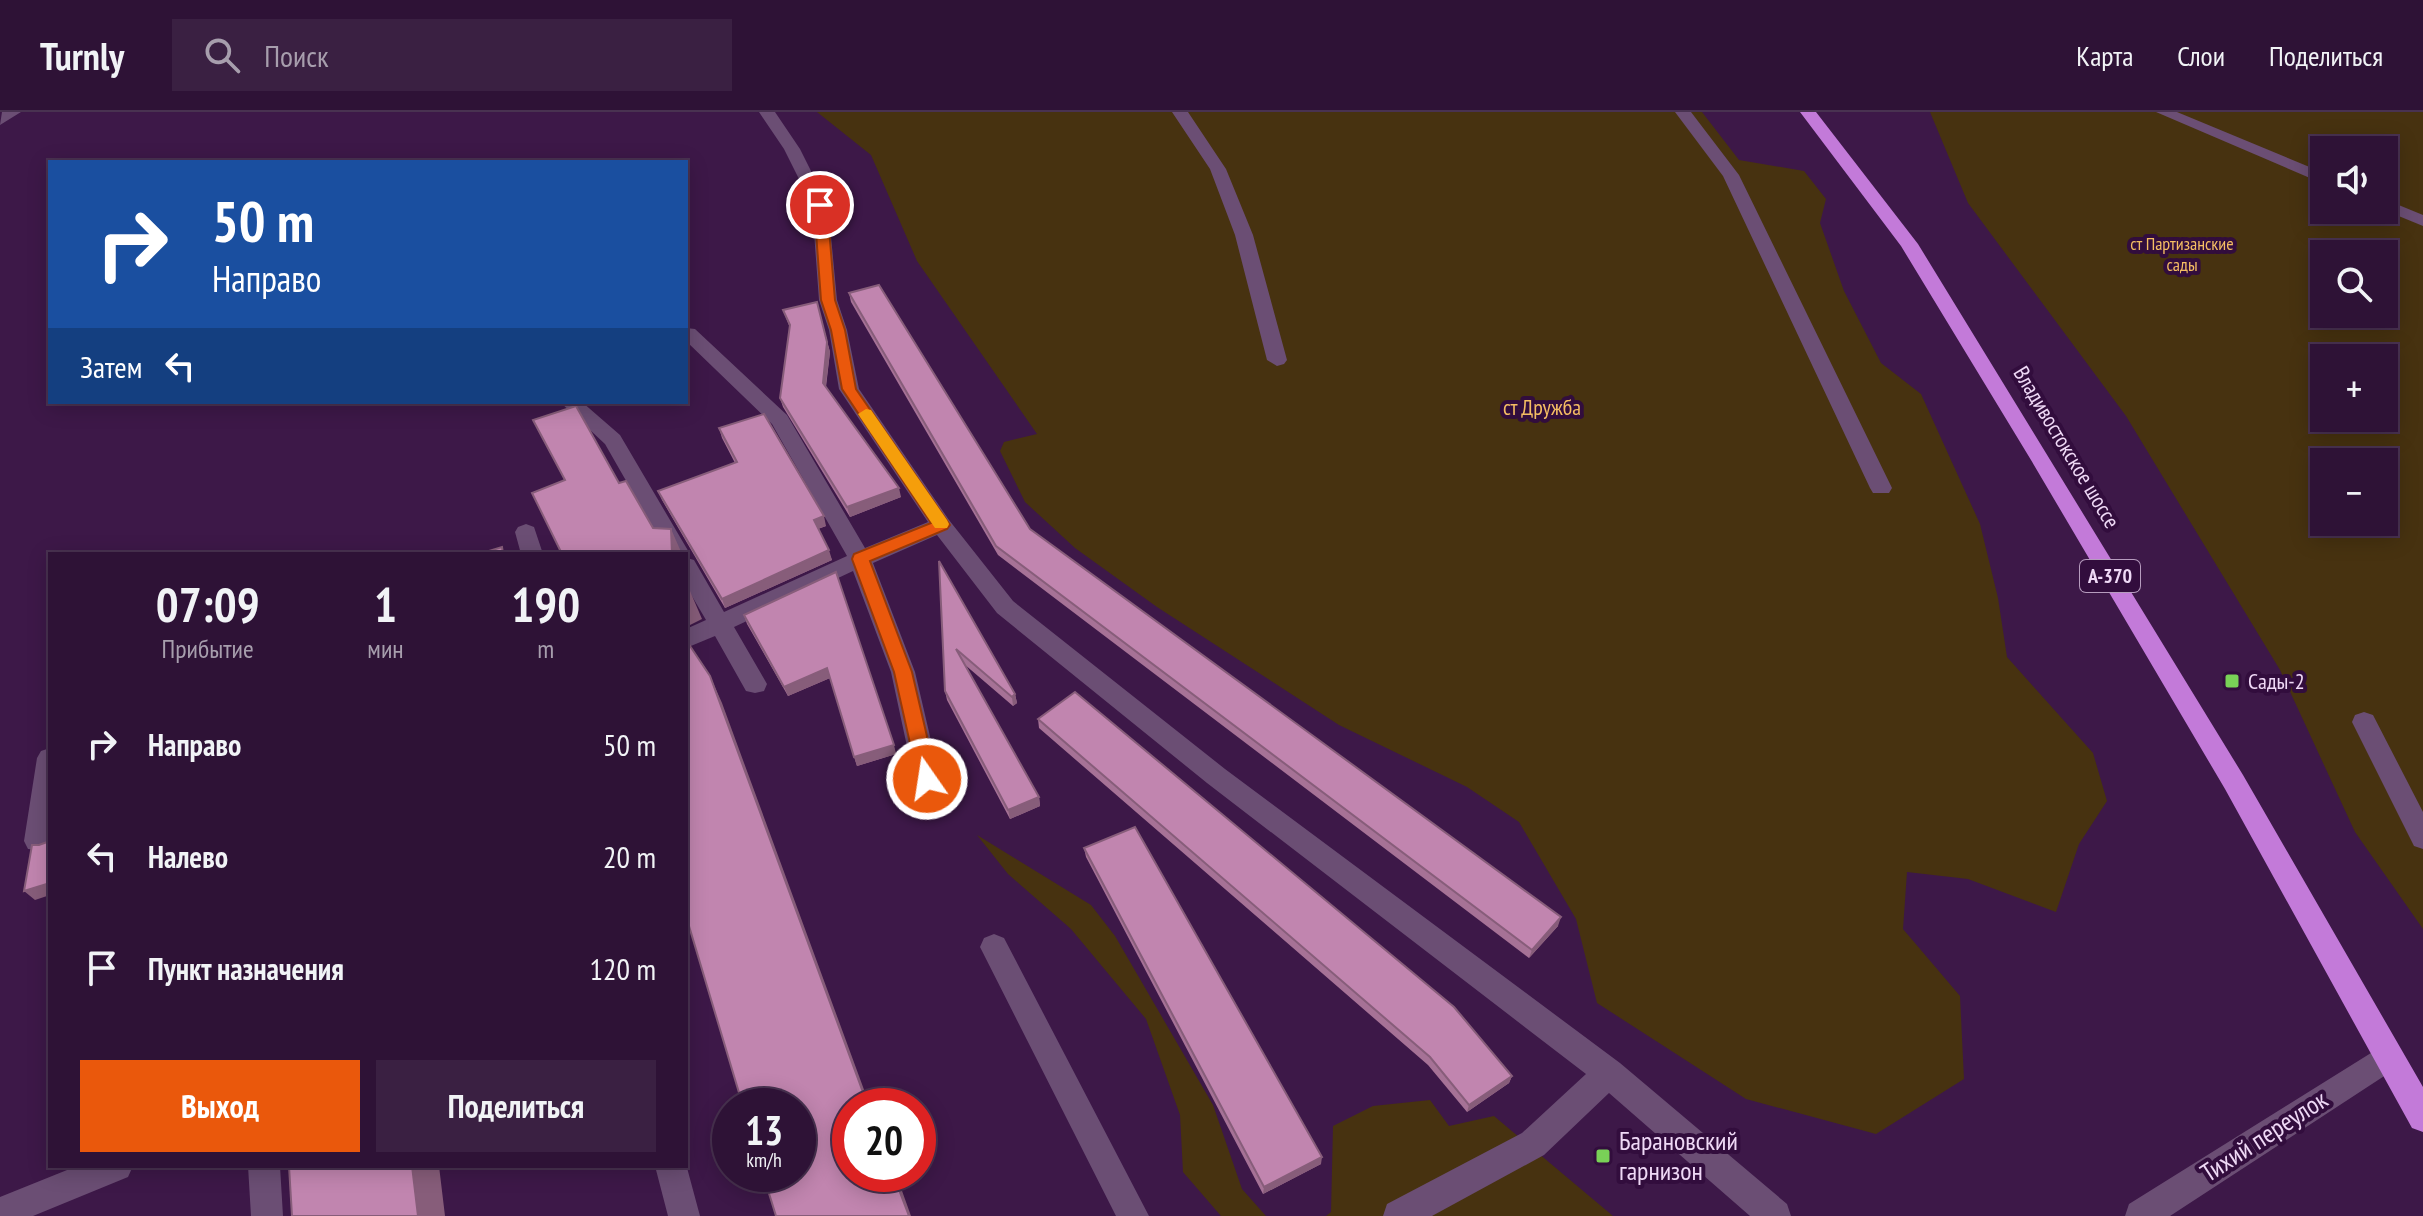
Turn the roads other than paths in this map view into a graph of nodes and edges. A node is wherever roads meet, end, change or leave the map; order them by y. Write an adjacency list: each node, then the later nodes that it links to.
1 (13, 112): 7 (street)
2 (767, 112): 15 (street)
3 (1180, 112): 12 (street)
4 (1683, 112): 14 (street)
5 (1808, 112): 30 (highway, Владивостокское шоссе / А-370)
6 (2164, 112): 8 (street)
7 (0, 120)
8 (2310, 173)
9 (2398, 210): 10 (street)
10 (2423, 221)
11 (688, 333): 19 (street)
12 (1277, 360)
13 (572, 404): 18 (street)
14 (1881, 488)
15 (941, 525): 19 (street); 31 (street)
16 (526, 532): 17 (street)
17 (531, 552)
18 (678, 552)
19 (860, 559): 21 (street); 26 (street)
20 (688, 569): 21 (street)
21 (720, 625): 22 (street); 23 (street)
22 (688, 638)
23 (755, 684)
24 (2364, 722): 27 (street)
25 (48, 771): 28 (street)
26 (927, 779)
27 (2423, 838)
28 (48, 840)
29 (994, 947): 39 (street)
30 (2387, 1057): 32 (highway, Владивостокское шоссе / А-370); 42 (street, Тихий переулок)
31 (1609, 1073): 40 (street); 41 (street)
32 (2423, 1117)
33 (112, 1168): 36 (street)
34 (264, 1168): 37 (street)
35 (672, 1168): 38 (street)
36 (0, 1213)
37 (267, 1216)
38 (684, 1216)
39 (1133, 1216)
40 (1399, 1216)
41 (1775, 1216)
42 (2141, 1216)

